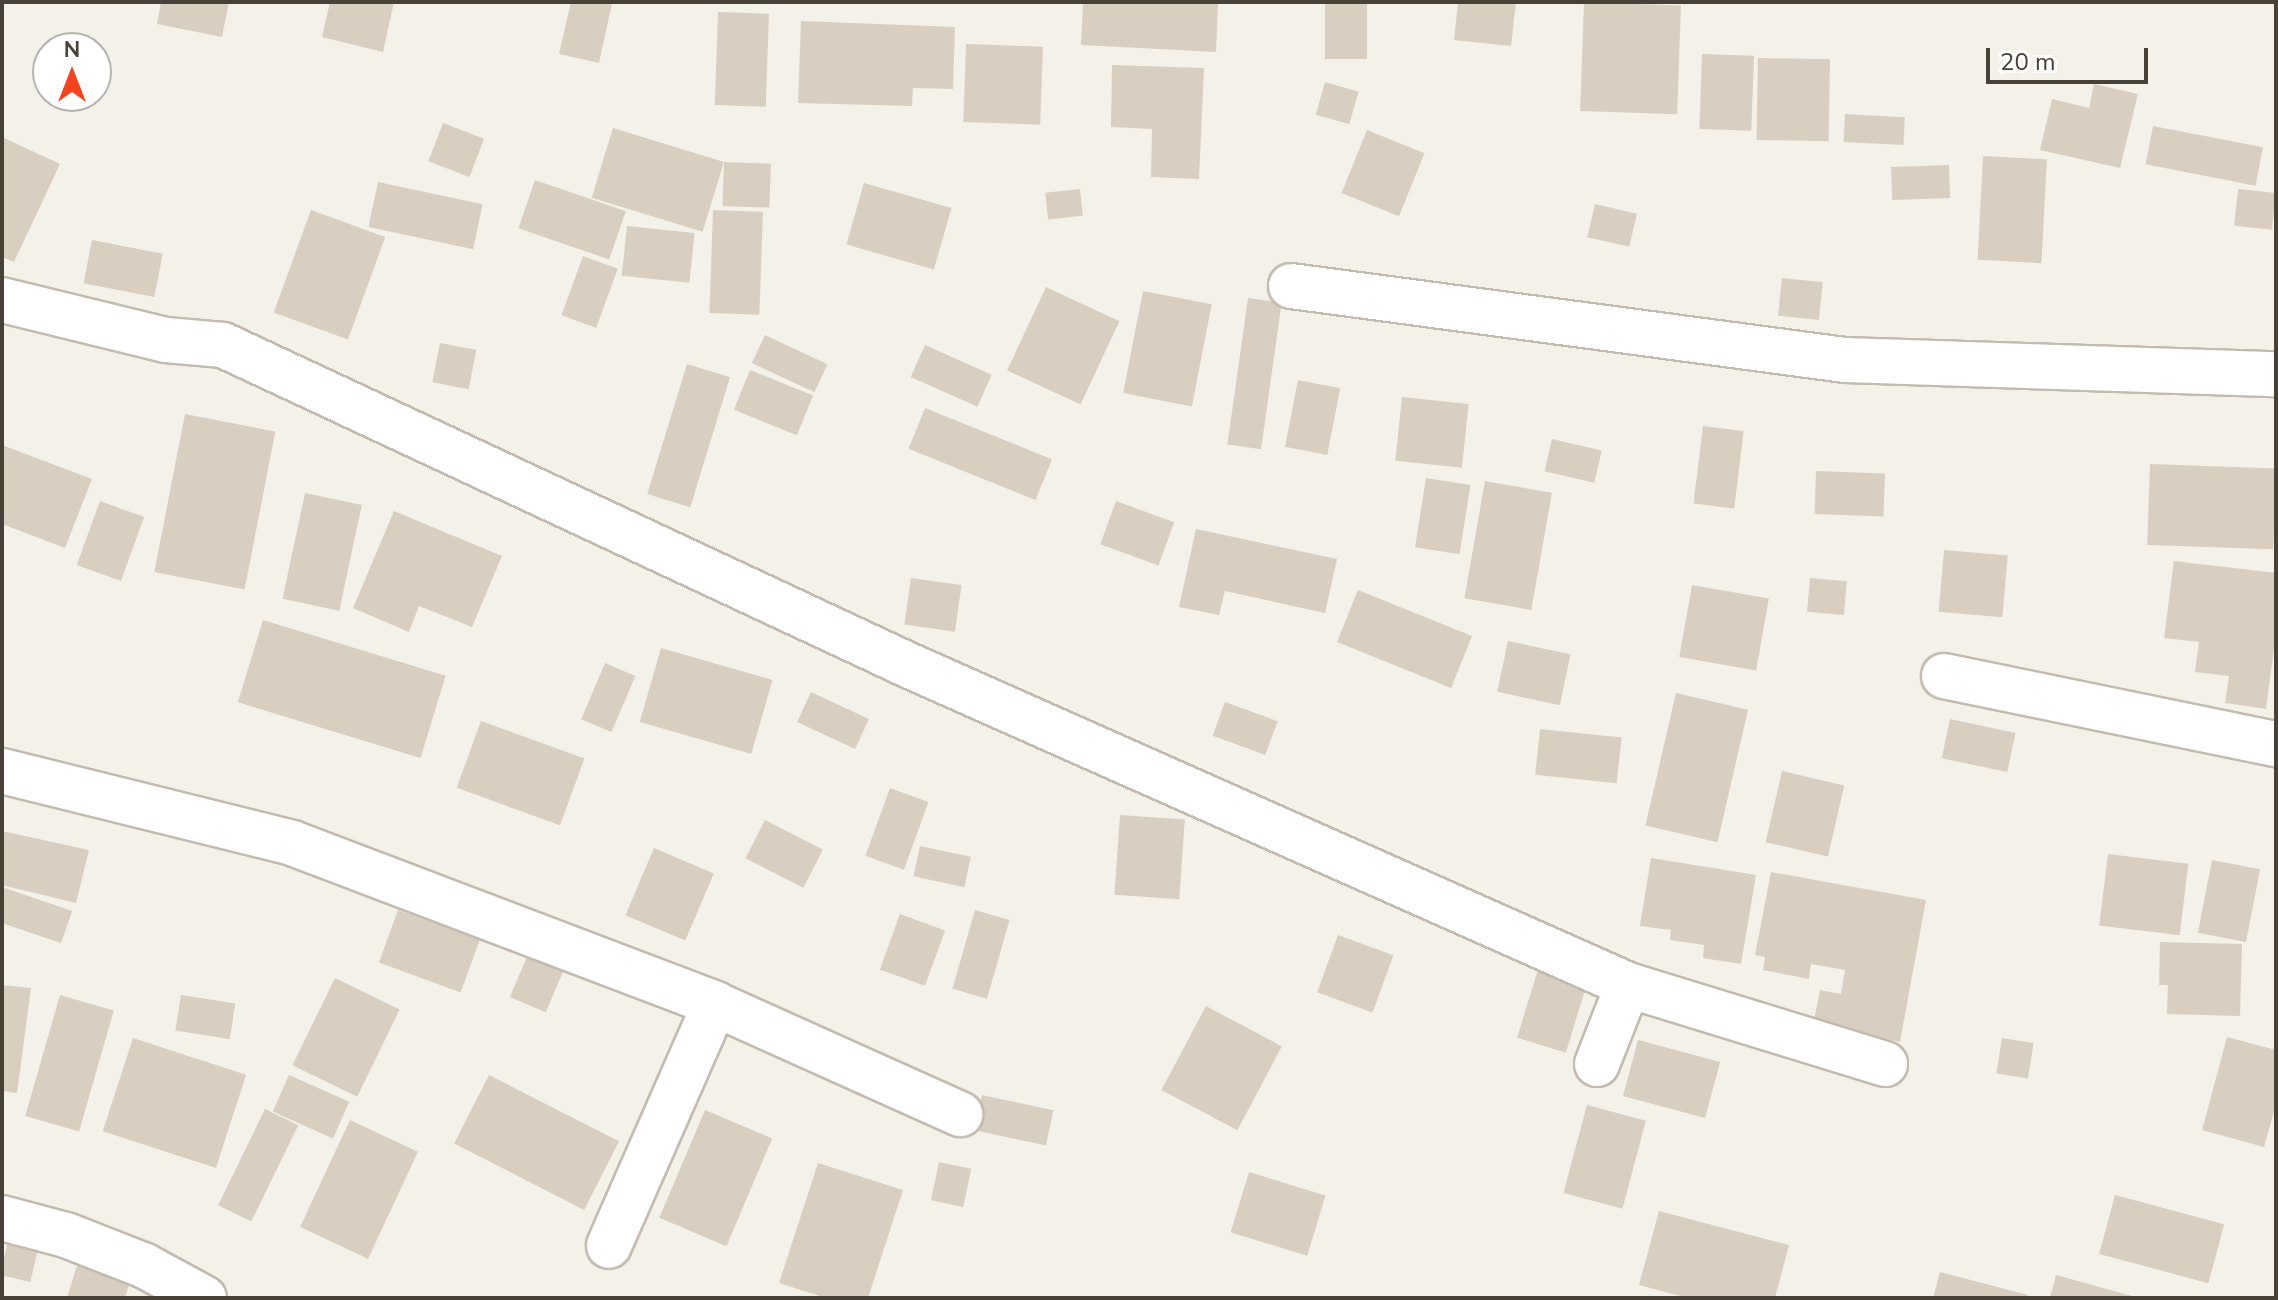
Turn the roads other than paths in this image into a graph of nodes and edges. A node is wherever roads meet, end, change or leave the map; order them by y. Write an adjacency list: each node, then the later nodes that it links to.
1 (1291, 286): 3 (street)
2 (2, 300): 7 (street)
3 (2276, 374)
4 (1944, 676): 5 (street)
5 (2276, 744)
6 (2, 771): 8 (street)
7 (1628, 985): 9 (street); 10 (street)
8 (715, 1004): 11 (street); 13 (street)
9 (1597, 1064)
10 (1885, 1064)
11 (960, 1114)
12 (2, 1218): 14 (street)
13 (609, 1246)
14 (204, 1298)

